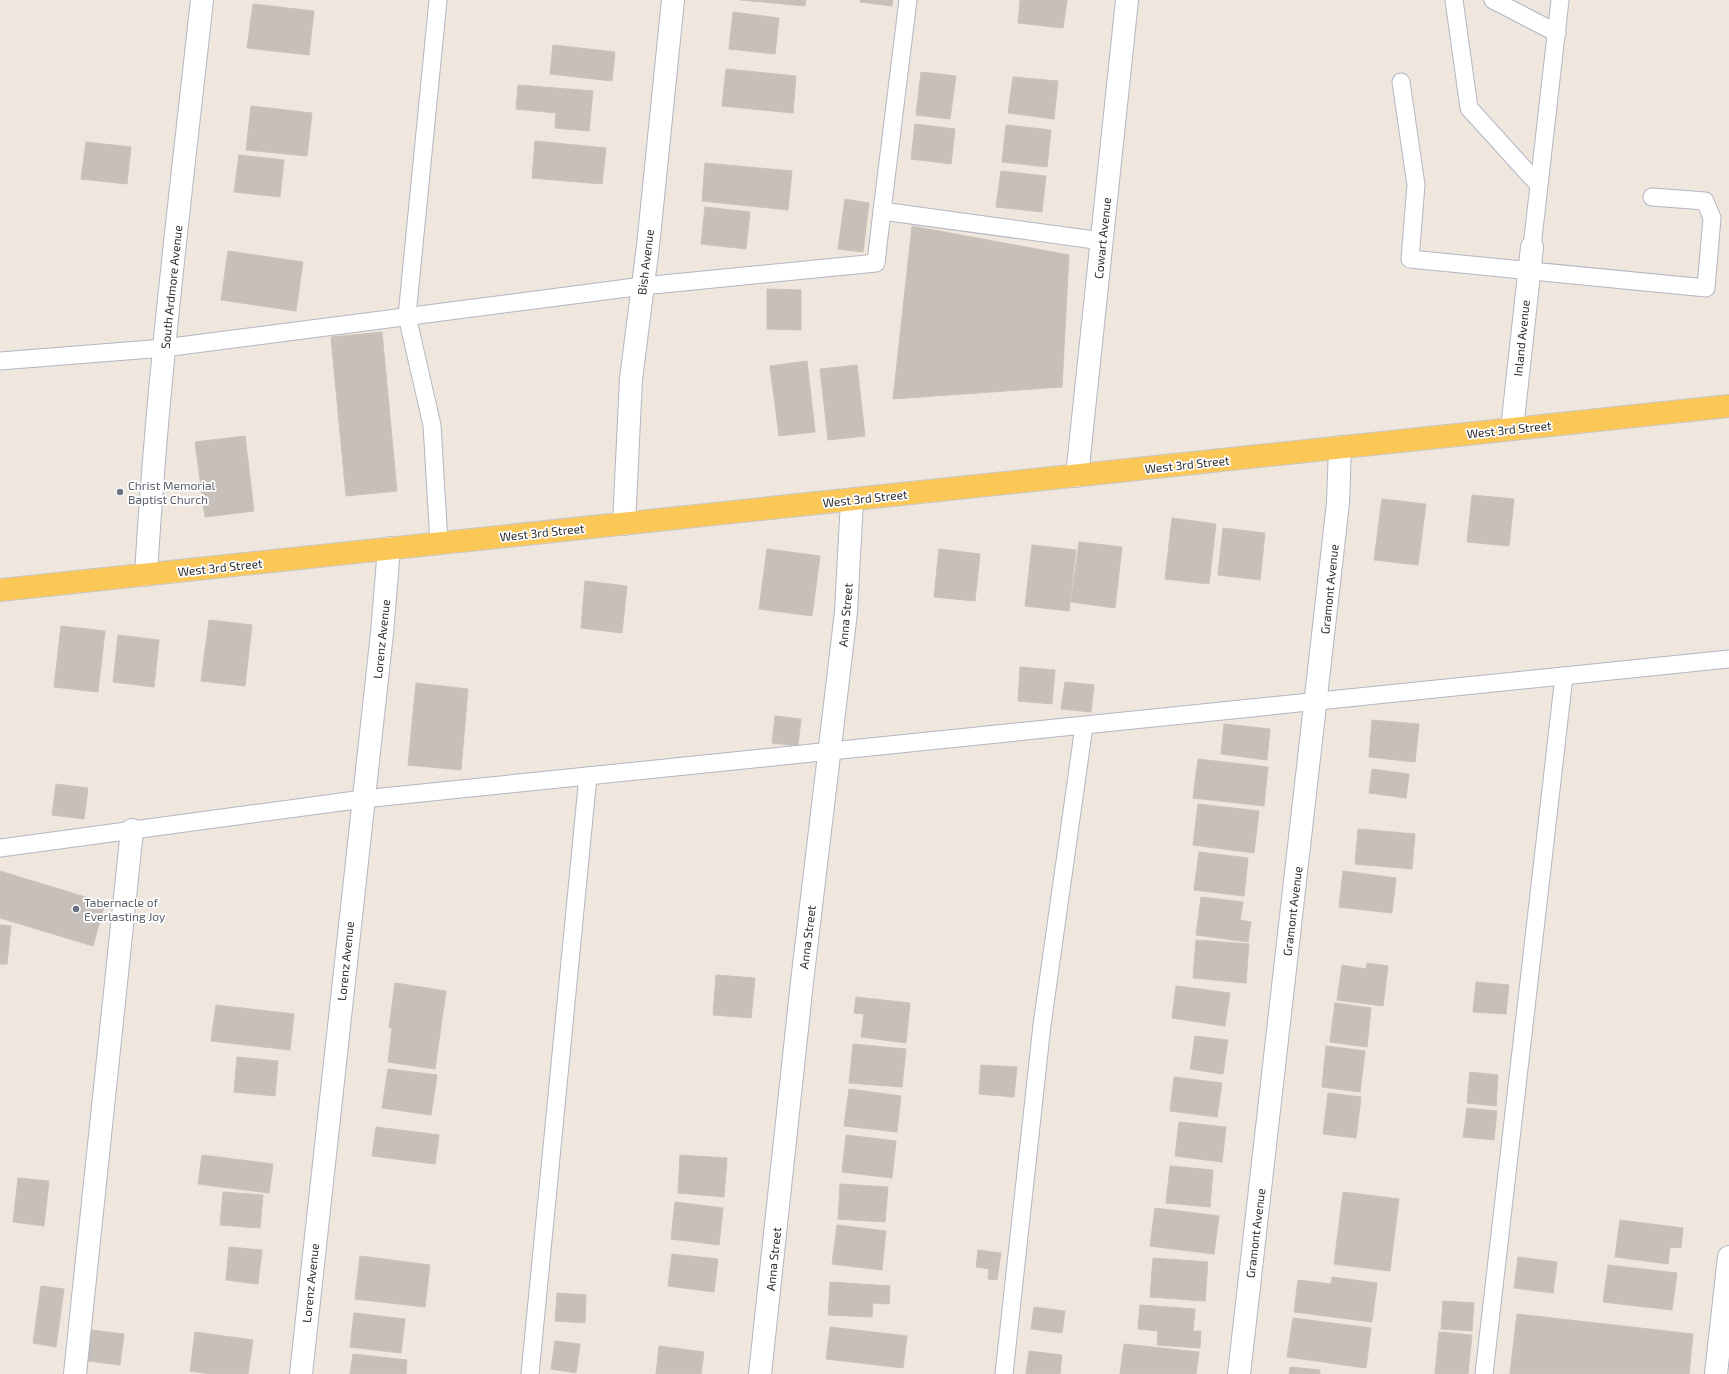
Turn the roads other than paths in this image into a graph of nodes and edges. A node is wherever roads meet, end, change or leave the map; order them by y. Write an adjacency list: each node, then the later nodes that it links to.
1 (202, 0): 19 (street, South Ardmore Avenue)
2 (438, 0): 18 (lane)
3 (673, 0): 17 (street, Bish Avenue)
4 (908, 0): 13 (lane)
5 (1127, 0): 14 (street, Cowart Avenue)
6 (1454, 0): 11 (lane)
7 (1493, 0): 9 (lane)
8 (1560, 0): 9 (lane)
9 (1557, 33): 11 (lane)
10 (1401, 82): 16 (lane)
11 (1538, 184): 15 (lane)
12 (1652, 197): 16 (lane)
13 (882, 211): 14 (lane); 17 (lane)
14 (1102, 240): 24 (street, Cowart Avenue)
15 (1532, 247): 16 (street, Inland Avenue)
16 (1528, 271): 22 (street, Inland Avenue)
17 (643, 286): 18 (lane); 26 (street, Bish Avenue)
18 (407, 316): 19 (lane); 27 (lane)
19 (164, 348): 20 (lane); 29 (street, South Ardmore Avenue)
20 (0, 361)
21 (1729, 406): 22 (main road, West 3rd Street)
22 (1512, 429): 23 (main road, West 3rd Street)
23 (1340, 447): 24 (main road, West 3rd Street); 33 (street, Gramont Avenue)
24 (1077, 476): 25 (main road, West 3rd Street)
25 (852, 500): 26 (main road, West 3rd Street); 35 (street, Anna Street)
26 (624, 524): 27 (main road, West 3rd Street)
27 (439, 543): 28 (main road, West 3rd Street)
28 (389, 548): 29 (main road, West 3rd Street); 37 (street, Lorenz Avenue)
29 (146, 575): 30 (main road, West 3rd Street)
30 (0, 590)
31 (1729, 659): 32 (lane)
32 (1564, 676): 33 (lane); 47 (lane)
33 (1316, 702): 34 (lane); 46 (street, Gramont Avenue)
34 (1084, 726): 35 (lane); 45 (lane)
35 (830, 751): 36 (lane); 44 (street, Anna Street)
36 (588, 776): 37 (lane); 43 (lane)
37 (363, 799): 38 (lane); 42 (street, Lorenz Avenue)
38 (132, 830): 39 (lane); 41 (street)
39 (0, 848)
40 (1729, 1257): 48 (street)
41 (75, 1374)
42 (301, 1374)
43 (530, 1374)
44 (760, 1374)
45 (1004, 1374)
46 (1239, 1374)
47 (1484, 1374)
48 (1716, 1374)

